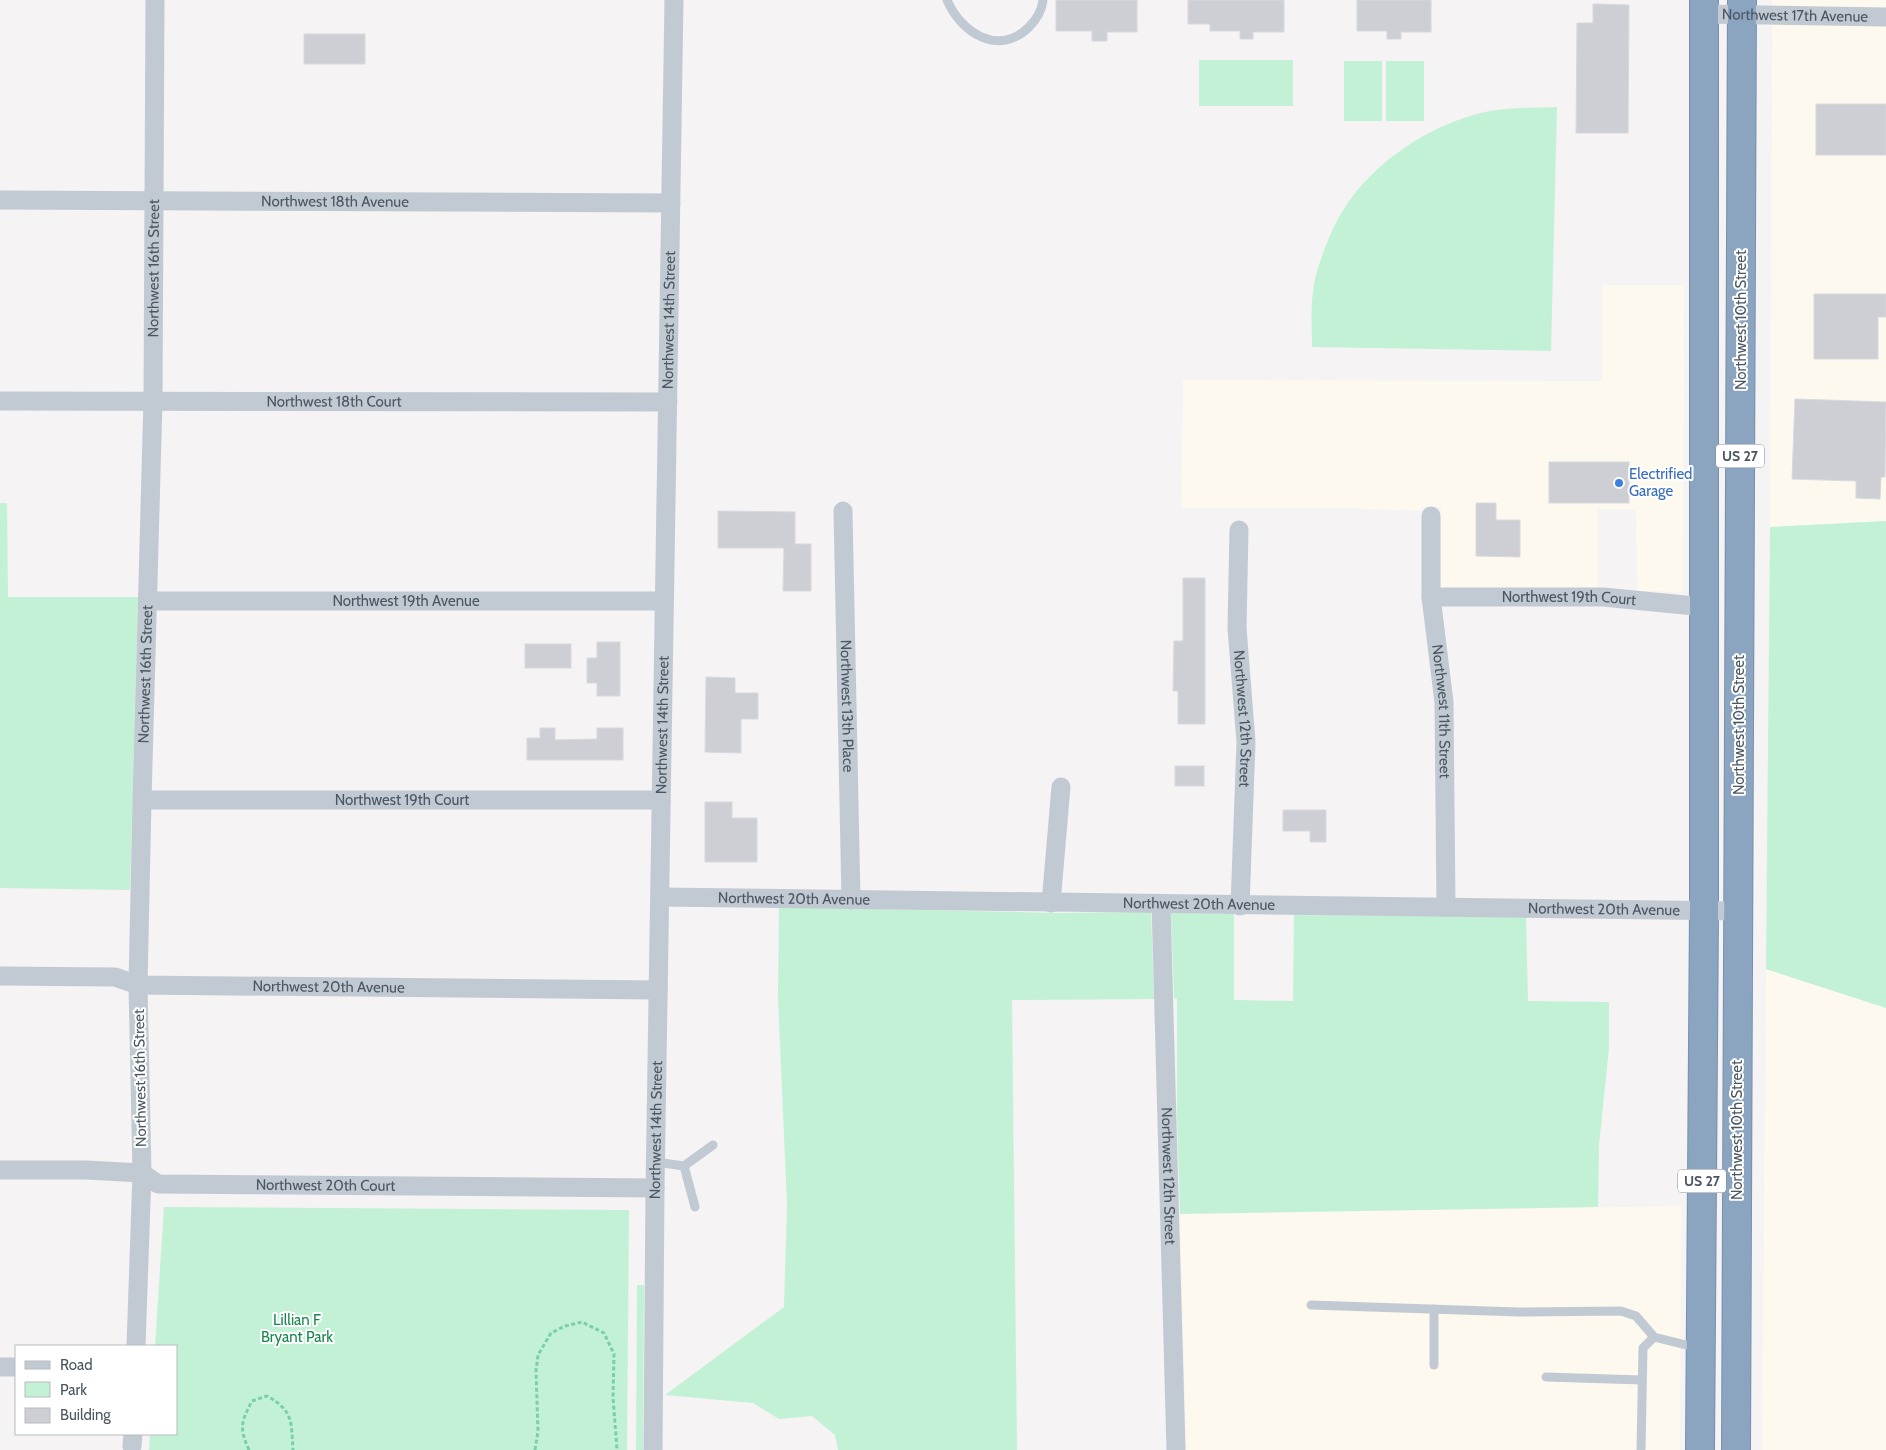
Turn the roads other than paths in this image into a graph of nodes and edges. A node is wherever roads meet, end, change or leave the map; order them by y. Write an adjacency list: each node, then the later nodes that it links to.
1 (155, 0): 9 (street, Northwest 16th Street)
2 (674, 0): 10 (street, Northwest 14th Street)
3 (947, 0): 4 (lane)
4 (1043, 0)
5 (1704, 7): 6 (street, Northwest 17th Avenue); 15 (highway, US 27)
6 (1742, 7): 7 (street, Northwest 17th Avenue); 16 (highway, Northwest 10th Street / US 27)
7 (1886, 17)
8 (0, 200): 9 (street, Northwest 18th Avenue)
9 (154, 202): 10 (street, Northwest 18th Avenue); 11 (street, Northwest 16th Street)
10 (671, 203): 13 (street, Northwest 14th Street)
11 (154, 400): 12 (street, Northwest 18th Court); 13 (street, Northwest 18th Court); 21 (street, Northwest 16th Street)
12 (0, 401)
13 (668, 402): 20 (street, Northwest 14th Street)
14 (843, 511): 27 (street, Northwest 13th Place)
15 (1705, 511): 16 (highway); 22 (highway, US 27)
16 (1740, 511): 33 (highway, Northwest 10th Street / US 27)
17 (1431, 516): 19 (street, Northwest 11th Street)
18 (1239, 530): 30 (street, Northwest 12th Street)
19 (1431, 597): 22 (street, Northwest 19th Court); 31 (street, Northwest 11th Street)
20 (664, 601): 21 (street, Northwest 19th Avenue); 25 (street, Northwest 14th Street)
21 (148, 602): 24 (street, Northwest 16th Street)
22 (1705, 607): 32 (highway, US 27)
23 (1061, 788): 28 (street)
24 (142, 800): 25 (street, Northwest 19th Court); 35 (street, Northwest 16th Street)
25 (661, 800): 26 (street, Northwest 14th Street)
26 (660, 897): 27 (street, Northwest 20th Avenue); 36 (street, Northwest 14th Street)
27 (850, 900): 28 (street, Northwest 20th Avenue)
28 (1051, 903): 29 (street, Northwest 20th Avenue)
29 (1161, 904): 30 (street, Northwest 20th Avenue); 56 (street, Northwest 12th Street)
30 (1240, 906): 31 (street, Northwest 20th Avenue)
31 (1446, 907): 32 (street, Northwest 20th Avenue)
32 (1704, 911): 33 (street, Northwest 20th Avenue); 48 (highway, US 27)
33 (1738, 911): 54 (highway, Northwest 10th Street / US 27)
34 (0, 976): 35 (street, Northwest 20th Avenue)
35 (138, 985): 36 (street, Northwest 20th Avenue); 41 (street, Northwest 16th Street)
36 (658, 990): 38 (street, Northwest 14th Street)
37 (713, 1145): 39 (lane)
38 (656, 1162): 39 (lane); 42 (street, Northwest 14th Street)
39 (684, 1166): 43 (lane)
40 (0, 1170): 41 (street, Northwest 20th Court)
41 (142, 1173): 42 (street, Northwest 20th Court); 47 (street, Northwest 16th Street)
42 (655, 1188): 55 (street, Northwest 14th Street)
43 (696, 1207)
44 (1311, 1305): 45 (lane)
45 (1434, 1309): 46 (lane); 49 (lane)
46 (1654, 1337): 48 (lane); 53 (lane)
47 (136, 1345)
48 (1701, 1348): 54 (highway); 58 (highway, US 27)
49 (1434, 1365)
50 (0, 1367): 51 (street)
51 (15, 1368)
52 (1546, 1378): 53 (lane)
53 (1642, 1380): 57 (lane)
54 (1736, 1402): 59 (highway, Northwest 10th Street / US 27)
55 (653, 1450)
56 (1176, 1450)
57 (1641, 1450)
58 (1700, 1450)
59 (1736, 1450)

